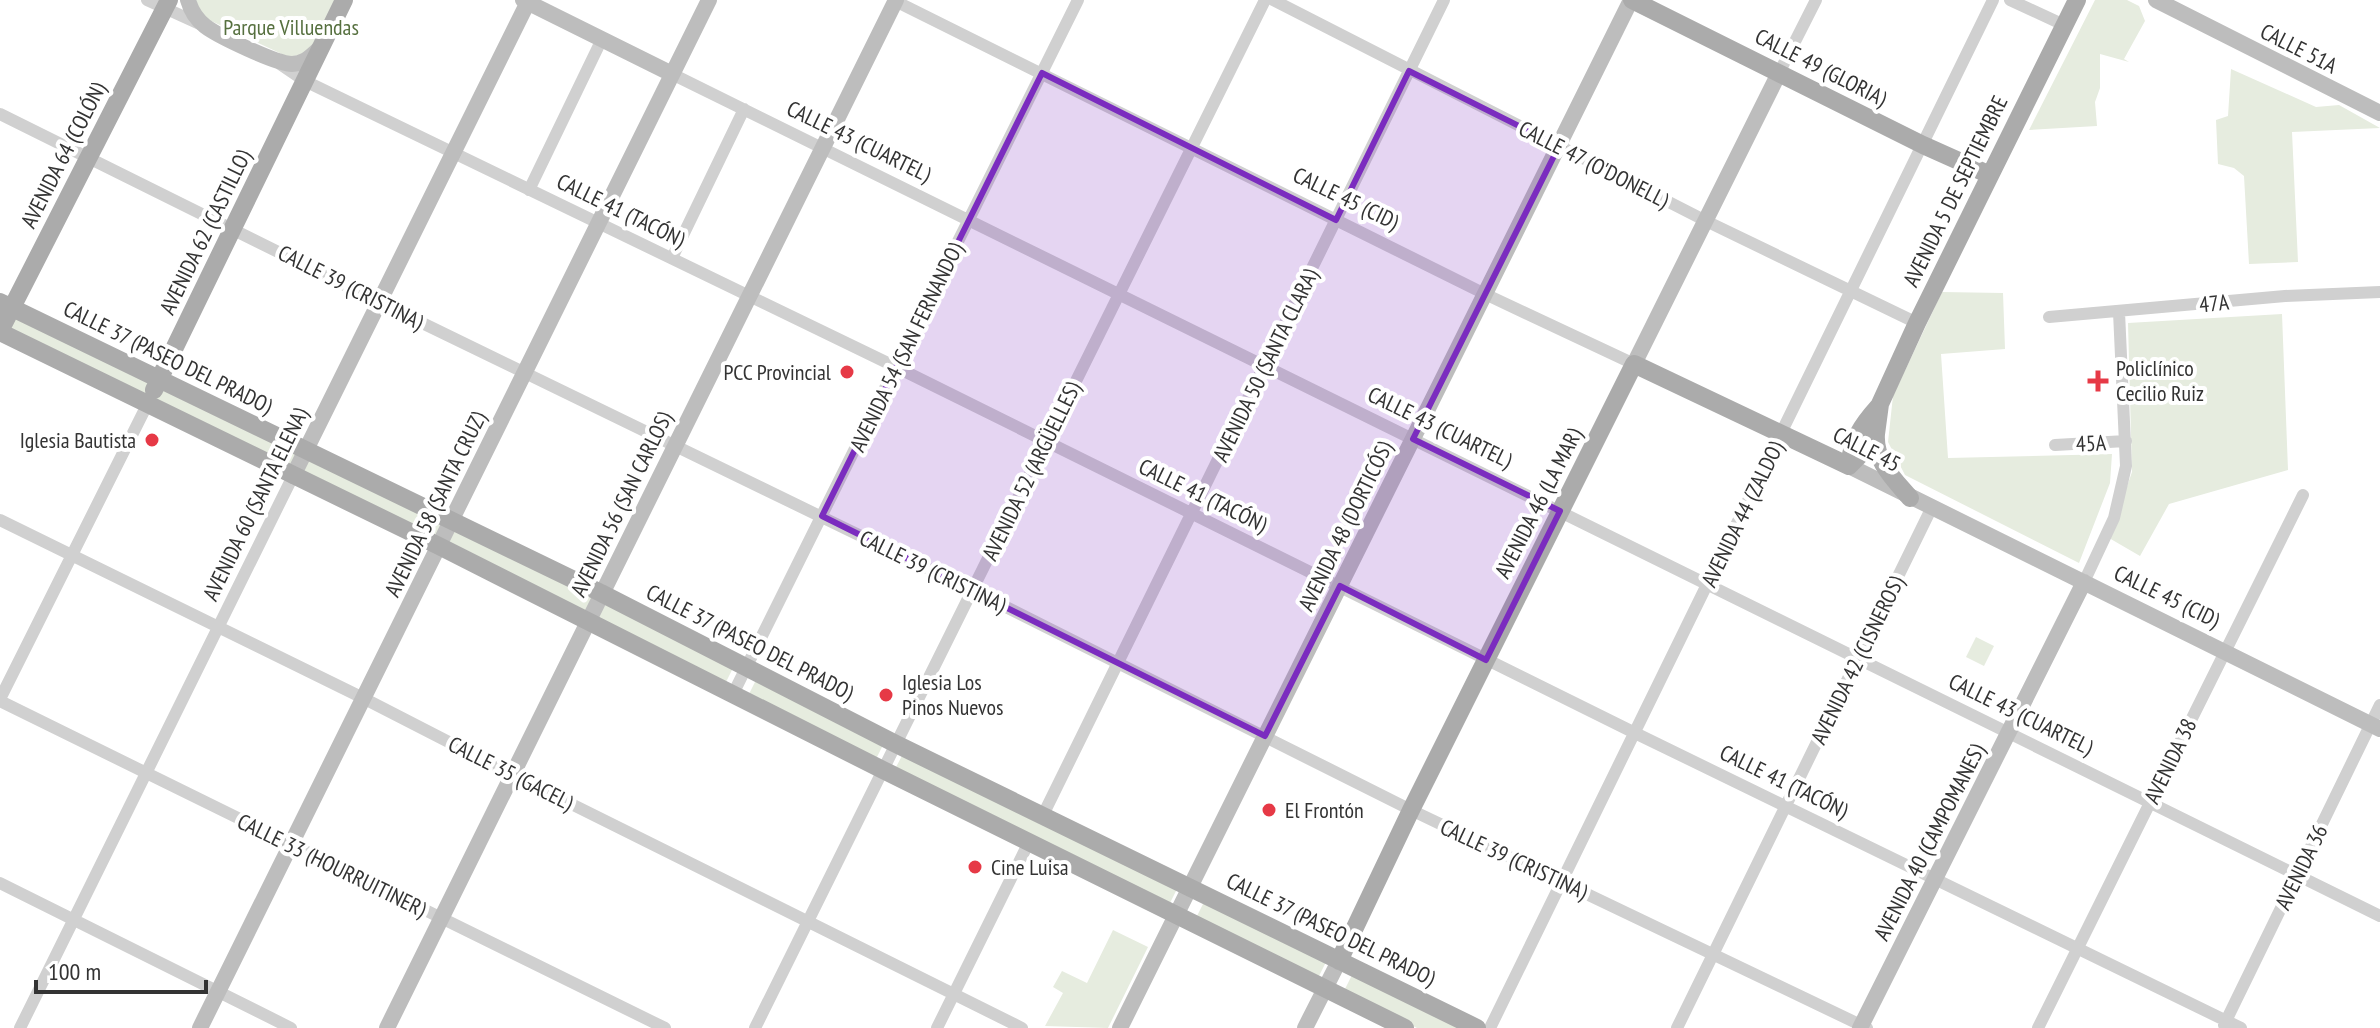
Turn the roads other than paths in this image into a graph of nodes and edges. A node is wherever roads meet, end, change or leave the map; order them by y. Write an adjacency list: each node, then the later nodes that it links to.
1 (147, 0): 17 (street, CALLE 41 (TACÓN))
2 (188, 0): 19 (main road)
3 (344, 0): 21 (main road, AVENIDA 62 (CASTILLO))
4 (709, 0): 26 (main road, AVENIDA 58 (SANTA CRUZ))
5 (895, 0): 24 (street, CALLE 45 (CID)); 34 (main road, AVENIDA 56 (SAN CARLOS))
6 (1078, 0): 24 (street, AVENIDA 54 (SAN FERNANDO))
7 (1265, 0): 35 (street, AVENIDA 52 (ARGÜELLES))
8 (1273, 0): 23 (street, CALLE 47 (O'DONELL))
9 (1444, 0): 23 (street, AVENIDA 50 (SANTA CLARA))
10 (1632, 0): 25 (main road, CALLE 49 (GLORIA)); 33 (main road, AVENIDA 48 (DORTICÓS))
11 (1816, 0): 25 (street, AVENIDA 46 (LA MAR))
12 (1993, 0): 31 (street, AVENIDA 44 (ZALDO))
13 (2010, 0): 18 (street)
14 (2077, 0): 18 (main road, AVENIDA 5 DE SEPTIEMBRE)
15 (2156, 0): 29 (main road, CALLE 51A)
16 (526, 1): 20 (main road, CALLE 43 (CUARTEL)); 36 (main road, AVENIDA 60 (SANTA ELENA))
17 (167, 4): 19 (street, CALLE 41 (TACÓN)); 37 (main road, AVENIDA 64 (COLÓN))
18 (2064, 25): 32 (main road, AVENIDA 5 DE SEPTIEMBRE)
19 (205, 26): 22 (main road, CALLE 41 (TACÓN))
20 (602, 39): 26 (main road, CALLE 43 (CUARTEL)); 40 (street)
21 (319, 49): 22 (main road); 27 (main road, AVENIDA 62 (CASTILLO))
22 (277, 62): 27 (street, CALLE 41 (TACÓN))
23 (1409, 71): 33 (street, CALLE 47 (O'DONELL)); 43 (street, AVENIDA 50 (SANTA CLARA))
24 (1042, 73): 35 (street, CALLE 45 (CID)); 42 (street, AVENIDA 54 (SAN FERNANDO))
25 (1779, 73): 31 (main road, CALLE 49 (GLORIA)); 44 (main road, AVENIDA 46 (LA MAR))
26 (672, 74): 28 (street, CALLE 43 (CUARTEL)); 45 (main road, AVENIDA 58 (SANTA CRUZ))
27 (305, 81): 36 (street, CALLE 41 (TACÓN)); 46 (main road, AVENIDA 62 (CASTILLO))
28 (744, 109): 34 (street, CALLE 43 (CUARTEL)); 47 (street)
29 (2380, 113)
30 (0, 114): 37 (street, CALLE 39 (CRISTINA))
31 (1923, 145): 38 (main road, CALLE 49 (GLORIA)); 48 (street, AVENIDA 44 (ZALDO))
32 (2005, 145): 38 (main road); 39 (main road, AVENIDA 5 DE SEPTIEMBRE)
33 (1559, 146): 44 (street, CALLE 47 (O'DONELL)); 51 (main road, AVENIDA 48 (DORTICÓS))
34 (822, 147): 42 (street, CALLE 43 (CUARTEL)); 52 (main road, AVENIDA 56 (SAN CARLOS))
35 (1191, 148): 43 (street, CALLE 45 (CID)); 50 (street, AVENIDA 52 (ARGÜELLES))
36 (452, 154): 40 (street, CALLE 41 (TACÓN)); 53 (main road, AVENIDA 60 (SANTA ELENA))
37 (90, 157): 46 (street, CALLE 39 (CRISTINA)); 54 (main road, AVENIDA 64 (COLÓN))
38 (1955, 160): 39 (main road, CALLE 49 (GLORIA)); 41 (main road)
39 (1990, 175): 41 (main road, AVENIDA 5 DE SEPTIEMBRE)
40 (529, 190): 45 (street, CALLE 41 (TACÓN))
41 (1975, 205): 57 (main road, AVENIDA 5 DE SEPTIEMBRE)
42 (969, 220): 50 (street, CALLE 43 (CUARTEL)); 61 (street, AVENIDA 54 (SAN FERNANDO))
43 (1336, 220): 51 (street, CALLE 45 (CID)); 60 (street, AVENIDA 50 (SANTA CLARA))
44 (1706, 221): 48 (street, CALLE 47 (O'DONELL)); 59 (main road, AVENIDA 46 (LA MAR))
45 (599, 223): 47 (street, CALLE 41 (TACÓN)); 62 (main road, AVENIDA 58 (SANTA CRUZ))
46 (234, 228): 53 (street, CALLE 39 (CRISTINA)); 63 (main road, AVENIDA 62 (CASTILLO))
47 (672, 258): 52 (street, CALLE 41 (TACÓN))
48 (1850, 291): 57 (street, CALLE 47 (O'DONELL)); 66 (street, AVENIDA 44 (ZALDO))
49 (2380, 292): 55 (street, 47A)
50 (1119, 294): 60 (street, CALLE 43 (CUARTEL)); 68 (street, AVENIDA 52 (ARGÜELLES))
51 (1485, 294): 59 (street, CALLE 45 (CID)); 67 (main road, AVENIDA 48 (DORTICÓS))
52 (749, 296): 61 (street, CALLE 41 (TACÓN)); 71 (main road, AVENIDA 56 (SAN CARLOS))
53 (379, 302): 62 (street, CALLE 39 (CRISTINA)); 73 (main road, AVENIDA 60 (SANTA ELENA))
54 (6, 305): 58 (main road, AVENIDA 64 (COLÓN)); 63 (main road, CALLE 37 (PASEO DEL PRADO))
55 (2119, 312): 56 (street, 47A); 69 (street, AVENIDA 40 (CAMPOMANES))
56 (2049, 317)
57 (1917, 323): 65 (main road, AVENIDA 5 DE SEPTIEMBRE)
58 (0, 332): 64 (main road)
59 (1634, 364): 66 (main road, CALLE 45 (CID)); 79 (main road, AVENIDA 46 (LA MAR))
60 (1264, 365): 67 (street, CALLE 43 (CUARTEL)); 80 (street, AVENIDA 50 (SANTA CLARA))
61 (896, 367): 68 (street, CALLE 41 (TACÓN)); 81 (street, AVENIDA 54 (SAN FERNANDO))
62 (525, 372): 71 (street, CALLE 39 (CRISTINA)); 83 (main road, AVENIDA 58 (SANTA CRUZ))
63 (159, 380): 64 (main road, AVENIDA 62 (CASTILLO)); 73 (main road, CALLE 37 (PASEO DEL PRADO))
64 (148, 403): 75 (main road); 85 (street, AVENIDA 62 (CASTILLO))
65 (1868, 432): 72 (main road); 74 (main road, AVENIDA 5 DE SEPTIEMBRE); 77 (main road)
66 (1781, 434): 72 (main road, CALLE 45); 87 (street, AVENIDA 44 (ZALDO))
67 (1413, 439): 79 (street, CALLE 43 (CUARTEL)); 88 (main road, AVENIDA 48 (DORTICÓS))
68 (1046, 441): 80 (street, CALLE 41 (TACÓN)); 89 (street, AVENIDA 52 (ARGÜELLES))
69 (2126, 441): 70 (street, 45A); 86 (street, AVENIDA 40 (CAMPOMANES))
70 (2055, 445)
71 (674, 446): 81 (street, CALLE 39 (CRISTINA)); 90 (main road, AVENIDA 56 (SAN CARLOS))
72 (1808, 446): 74 (main road, CALLE 45)
73 (306, 451): 75 (main road, AVENIDA 60 (SANTA ELENA)); 83 (main road, CALLE 37 (PASEO DEL PRADO))
74 (1849, 466): 77 (main road, CALLE 45)
75 (293, 476): 84 (main road); 92 (street, AVENIDA 60 (SANTA ELENA))
76 (2303, 495): 93 (street, AVENIDA 38)
77 (1910, 498): 78 (main road, CALLE 45)
78 (1931, 509): 86 (main road, CALLE 45 (CID)); 94 (street, AVENIDA 42 (CISNEROS))
79 (1560, 511): 87 (street, CALLE 43 (CUARTEL)); 95 (main road, AVENIDA 46 (LA MAR))
80 (1191, 515): 88 (street, CALLE 41 (TACÓN)); 96 (street, AVENIDA 50 (SANTA CLARA))
81 (822, 516): 89 (street, CALLE 39 (CRISTINA)); 97 (street, AVENIDA 54 (SAN FERNANDO))
82 (0, 520): 85 (street, CALLE 35 (GACEL))
83 (451, 520): 84 (main road, AVENIDA 58 (SANTA CRUZ)); 90 (main road, CALLE 37 (PASEO DEL PRADO))
84 (439, 546): 91 (main road); 99 (main road, AVENIDA 58 (SANTA CRUZ))
85 (71, 556): 92 (street, CALLE 35 (GACEL)); 100 (street, AVENIDA 62 (CASTILLO))
86 (2084, 582): 93 (main road, CALLE 45 (CID)); 103 (main road, AVENIDA 40 (CAMPOMANES))
87 (1708, 584): 94 (street, CALLE 43 (CUARTEL)); 104 (street, AVENIDA 44 (ZALDO))
88 (1340, 586): 95 (street, CALLE 41 (TACÓN)); 105 (main road, AVENIDA 48 (DORTICÓS))
89 (972, 590): 96 (street, CALLE 39 (CRISTINA)); 106 (street, AVENIDA 52 (ARGÜELLES))
90 (601, 593): 91 (main road, AVENIDA 56 (SAN CARLOS)); 97 (main road, CALLE 37 (PASEO DEL PRADO))
91 (588, 621): 98 (main road); 109 (main road, AVENIDA 56 (SAN CARLOS))
92 (218, 628): 99 (street, CALLE 35 (GACEL)); 108 (street, AVENIDA 60 (SANTA ELENA))
93 (2225, 651): 102 (main road, CALLE 45 (CID)); 110 (street, AVENIDA 38)
94 (1858, 658): 103 (street, CALLE 43 (CUARTEL)); 111 (street, AVENIDA 42 (CISNEROS))
95 (1486, 660): 104 (street, CALLE 41 (TACÓN)); 112 (main road, AVENIDA 46 (LA MAR))
96 (1118, 663): 105 (street, CALLE 39 (CRISTINA)); 113 (street, AVENIDA 50 (SANTA CLARA))
97 (748, 666): 98 (street, AVENIDA 54 (SAN FERNANDO)); 106 (main road, CALLE 37 (PASEO DEL PRADO))
98 (733, 694): 107 (main road)
99 (363, 698): 109 (street, CALLE 35 (GACEL)); 115 (main road, AVENIDA 58 (SANTA CRUZ))
100 (0, 700): 108 (street, CALLE 33 (HOURRUITINER))
101 (2380, 705): 102 (street, AVENIDA 36)
102 (2375, 727): 116 (street, AVENIDA 36)
103 (2008, 732): 110 (street, CALLE 43 (CUARTEL)); 117 (main road, AVENIDA 40 (CAMPOMANES))
104 (1635, 733): 111 (street, CALLE 41 (TACÓN)); 118 (street, AVENIDA 44 (ZALDO))
105 (1265, 736): 112 (street, CALLE 39 (CRISTINA)); 120 (main road, AVENIDA 48 (DORTICÓS))
106 (896, 744): 107 (street, AVENIDA 52 (ARGÜELLES)); 113 (main road, CALLE 37 (PASEO DEL PRADO))
107 (883, 770): 114 (main road); 125 (street, AVENIDA 52 (ARGÜELLES))
108 (146, 773): 115 (street, CALLE 33 (HOURRUITINER)); 124 (street, AVENIDA 60 (SANTA ELENA))
109 (513, 775): 123 (main road, AVENIDA 56 (SAN CARLOS)); 125 (street, CALLE 35 (GACEL))
110 (2150, 802): 116 (street, CALLE 43 (CUARTEL)); 126 (street, AVENIDA 38)
111 (1786, 806): 117 (street, CALLE 41 (TACÓN)); 127 (street, AVENIDA 42 (CISNEROS))
112 (1411, 810): 118 (street, CALLE 39 (CRISTINA)); 128 (main road, AVENIDA 46 (LA MAR))
113 (1043, 815): 120 (main road, CALLE 37 (PASEO DEL PRADO))
114 (1029, 842): 121 (main road); 131 (street)
115 (290, 844): 123 (street, CALLE 33 (HOURRUITINER)); 130 (main road, AVENIDA 58 (SANTA CRUZ))
116 (2297, 875): 122 (street, CALLE 43 (CUARTEL)); 132 (street, AVENIDA 36)
117 (1935, 879): 126 (street, CALLE 41 (TACÓN)); 133 (main road, AVENIDA 40 (CAMPOMANES))
118 (1561, 882): 127 (street, CALLE 39 (CRISTINA)); 146 (street, AVENIDA 44 (ZALDO))
119 (0, 883): 124 (street)
120 (1190, 887): 121 (main road, AVENIDA 48 (DORTICÓS)); 128 (main road, CALLE 37 (PASEO DEL PRADO))
121 (1176, 915): 129 (main road); 142 (main road, AVENIDA 48 (DORTICÓS))
122 (2380, 916)
123 (442, 919): 137 (main road, AVENIDA 56 (SAN CARLOS)); 138 (street, CALLE 33 (HOURRUITINER))
124 (74, 920): 130 (street); 134 (street, AVENIDA 60 (SANTA ELENA))
125 (808, 922): 131 (street, CALLE 35 (GACEL)); 139 (street, AVENIDA 52 (ARGÜELLES))
126 (2077, 948): 132 (street, CALLE 41 (TACÓN)); 148 (street, AVENIDA 38)
127 (1713, 954): 133 (street, CALLE 39 (CRISTINA)); 147 (street, AVENIDA 42 (CISNEROS))
128 (1339, 961): 129 (main road, AVENIDA 46 (LA MAR)); 145 (main road, CALLE 37 (PASEO DEL PRADO))
129 (1325, 987): 143 (main road, AVENIDA 46 (LA MAR)); 144 (main road)
130 (218, 992): 135 (main road, AVENIDA 58 (SANTA CRUZ)); 136 (street)
131 (954, 994): 140 (street); 141 (street, CALLE 35 (GACEL))
132 (2224, 1024): 149 (street, CALLE 41 (TACÓN))
133 (1863, 1027)
134 (20, 1028)
135 (200, 1028)
136 (291, 1028)
137 (387, 1028)
138 (665, 1028)
139 (755, 1028)
140 (937, 1028)
141 (1022, 1028)
142 (1120, 1028)
143 (1305, 1028)
144 (1405, 1028)
145 (1477, 1028)
146 (1490, 1028)
147 (1677, 1028)
148 (2038, 1028)
149 (2241, 1028)

